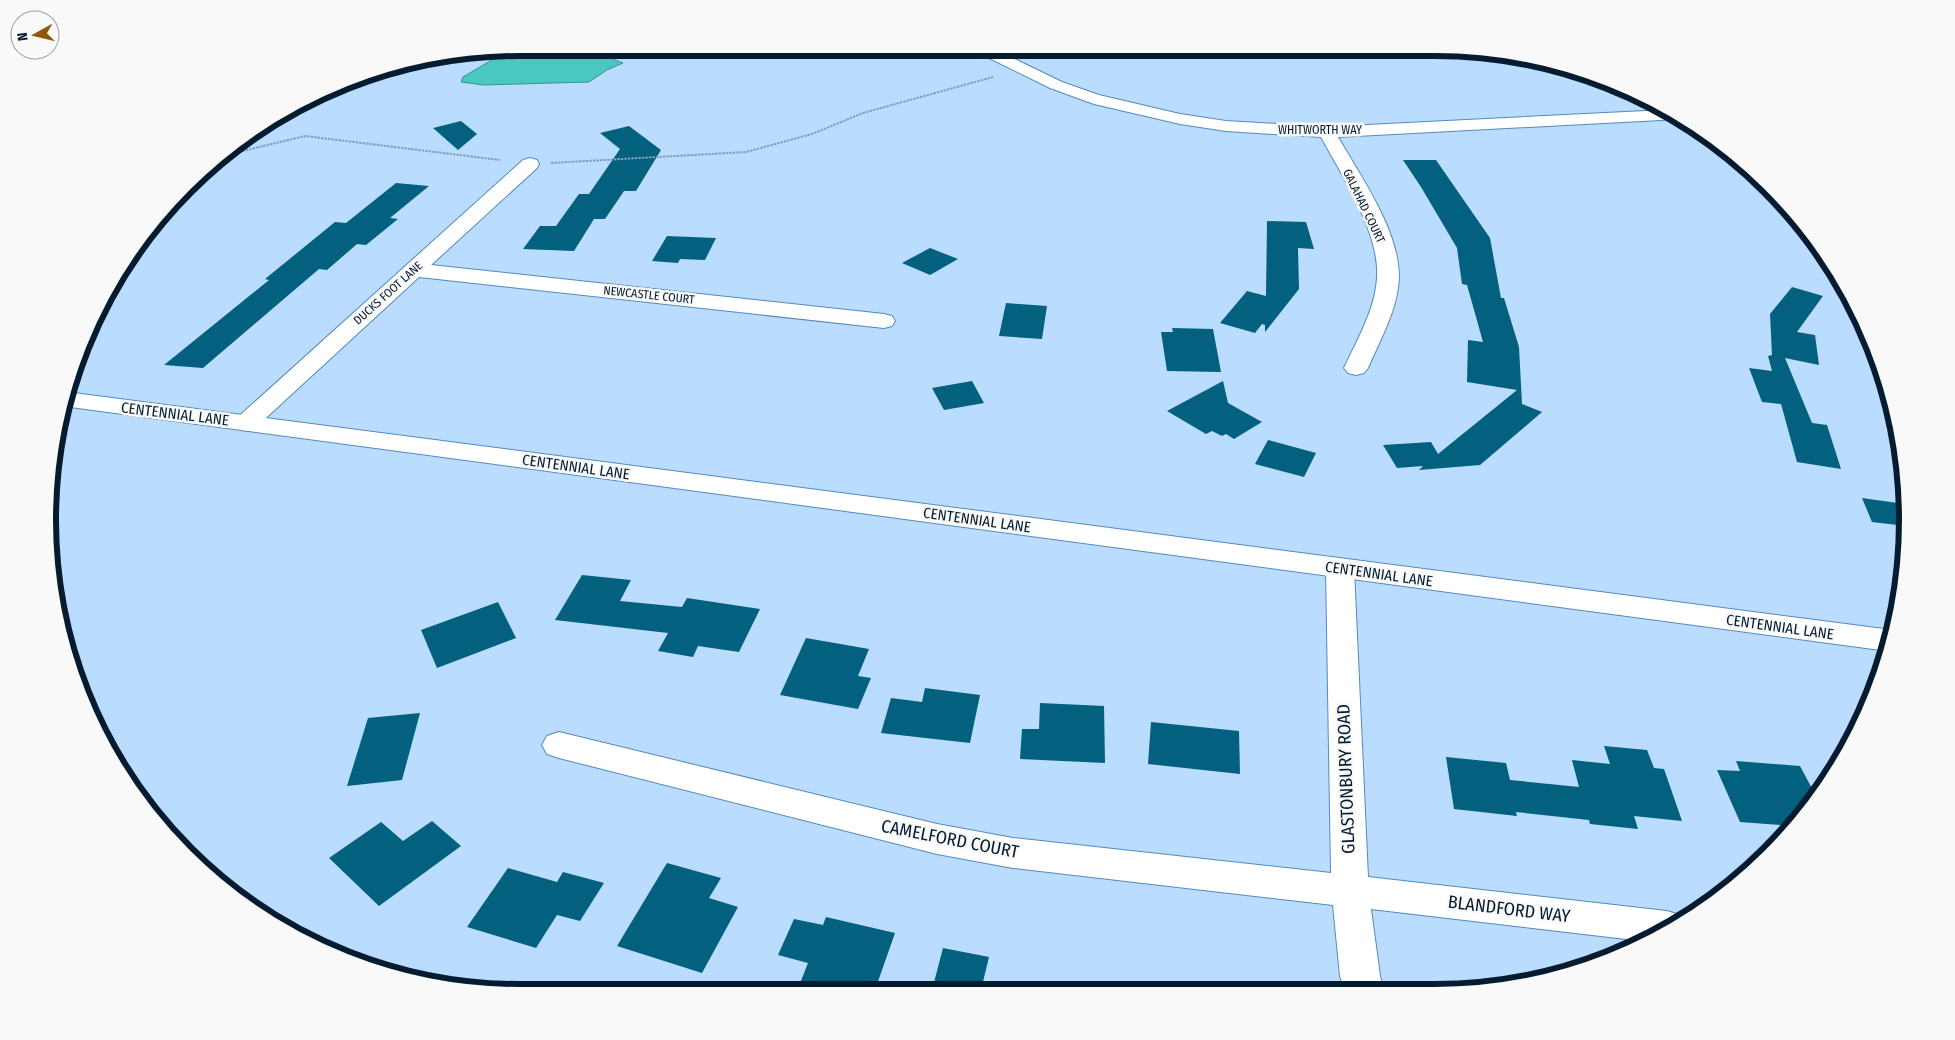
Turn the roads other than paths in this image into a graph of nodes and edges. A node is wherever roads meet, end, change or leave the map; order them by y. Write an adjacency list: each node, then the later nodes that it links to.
1 (996, 56): 3 (street, WHITWORTH WAY)
2 (1662, 116): 3 (street, WHITWORTH WAY)
3 (1327, 132): 7 (street, GALAHAD COURT)
4 (530, 164): 5 (street, DUCKS FOOT LANE)
5 (414, 270): 6 (street, NEWCASTLE COURT); 9 (street, DUCKS FOOT LANE)
6 (884, 321)
7 (1356, 368)
8 (72, 400): 9 (street, CENTENNIAL LANE)
9 (246, 423): 10 (street, CENTENNIAL LANE)
10 (1340, 569): 11 (street, CENTENNIAL LANE); 13 (street, GLASTONBURY ROAD)
11 (1883, 641)
12 (559, 745): 13 (street, CAMELFORD COURT)
13 (1350, 890): 14 (street, BLANDFORD WAY); 15 (street, GLASTONBURY ROAD)
14 (1659, 926)
15 (1362, 984)

